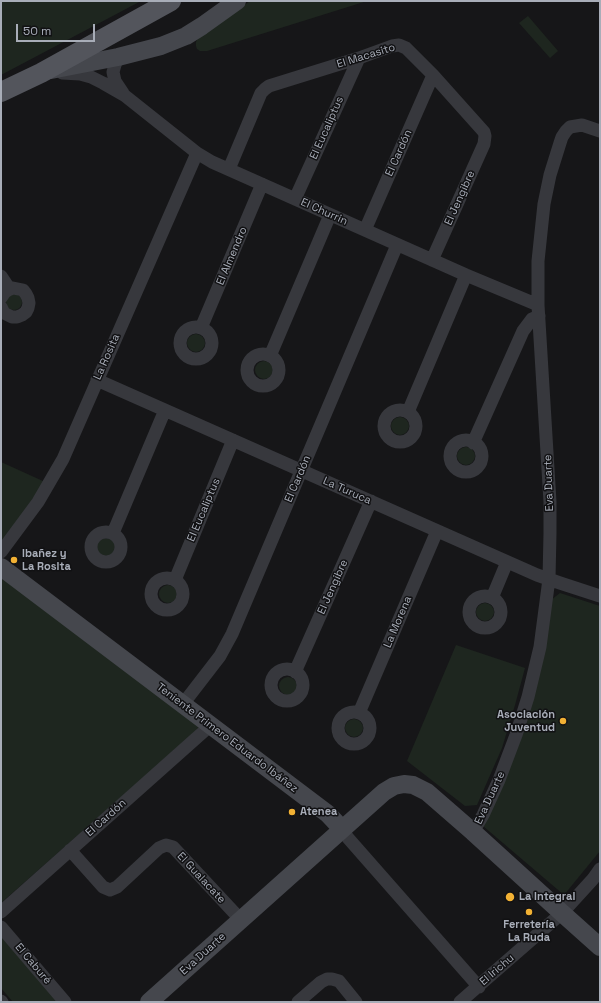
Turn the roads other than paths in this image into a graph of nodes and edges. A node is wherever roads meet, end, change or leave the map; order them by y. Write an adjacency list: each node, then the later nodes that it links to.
1 (171, 1): 5 (main road)
2 (237, 1): 3 (street)
3 (118, 57): 5 (street); 8 (street, El Churrin)
4 (359, 58): 6 (street, El Macasito); 12 (street, El Macasito); 14 (street, El Eucaliptus)
5 (41, 73): 7 (main road); 8 (street, El Churrin)
6 (433, 75): 10 (street, El Macasito); 16 (street, El Cardón)
7 (6, 87)
8 (124, 94): 11 (street, El Churrin)
9 (600, 131): 23 (street, Eva Duarte)
10 (485, 136): 18 (street, El Jengibre)
11 (197, 152): 12 (street, El Churrin); 26 (street, La Rosita)
12 (229, 169): 13 (street, El Churrin)
13 (262, 184): 14 (street, El Churrin); 24 (street, El Almendro)
14 (295, 199): 15 (street, El Churrin)
15 (330, 214): 16 (street, El Churrin); 25 (street)
16 (365, 230): 17 (street, El Churrin)
17 (397, 244): 18 (street, El Churrin); 31 (street, El Cardón)
18 (432, 260): 19 (street, El Churrin)
19 (466, 275): 23 (street, El Churrin); 28 (street)
20 (1, 276): 21 (street)
21 (5, 294): 22 (street)
22 (1, 307)
23 (539, 311): 30 (street); 38 (street, Eva Duarte)
24 (201, 328)
25 (270, 356)
26 (97, 380): 27 (street, La Turuca); 35 (street, La Rosita)
27 (165, 410): 29 (street, La Turuca); 34 (street)
28 (408, 412)
29 (233, 440): 31 (street, La Turuca); 39 (street, El Eucaliptus)
30 (473, 443)
31 (301, 470): 32 (street, La Turuca); 43 (street, El Cardón)
32 (371, 501): 33 (street, La Turuca); 42 (street, El Jengibre)
33 (437, 531): 36 (street, La Turuca); 44 (street, La Morena)
34 (113, 533)
35 (1, 552)
36 (507, 562): 38 (street, La Turuca); 41 (street)
37 (1, 567): 43 (street, Teniente Primero Eduardo Ibáñez)
38 (549, 579): 40 (street, La Turuca); 47 (street, Eva Duarte)
39 (175, 580)
40 (600, 596)
41 (492, 598)
42 (295, 672)
43 (183, 704): 45 (street, Teniente Primero Eduardo Ibáñez)
44 (359, 713)
45 (211, 725): 46 (street, Teniente Primero Eduardo Ibáñez); 48 (street, El Cardón)
46 (342, 829): 47 (street, Eva Duarte); 52 (street, Eva Duarte); 55 (street, Teniente Primero Eduardo Ibáñez)
47 (473, 832): 51 (street)
48 (70, 850): 50 (street, El Cardón); 52 (street, El Gualacate)
49 (600, 869): 51 (street, El Irichu)
50 (1, 912)
51 (562, 913): 54 (street); 55 (street, El Irichu)
52 (241, 920): 58 (street, Eva Duarte)
53 (1, 927): 57 (street, El Caburé)
54 (600, 947)
55 (479, 987): 56 (street, El Irichu)
56 (466, 1000)
57 (65, 1002)
58 (149, 1002)
59 (298, 1002): 60 (street)
60 (356, 1002)

